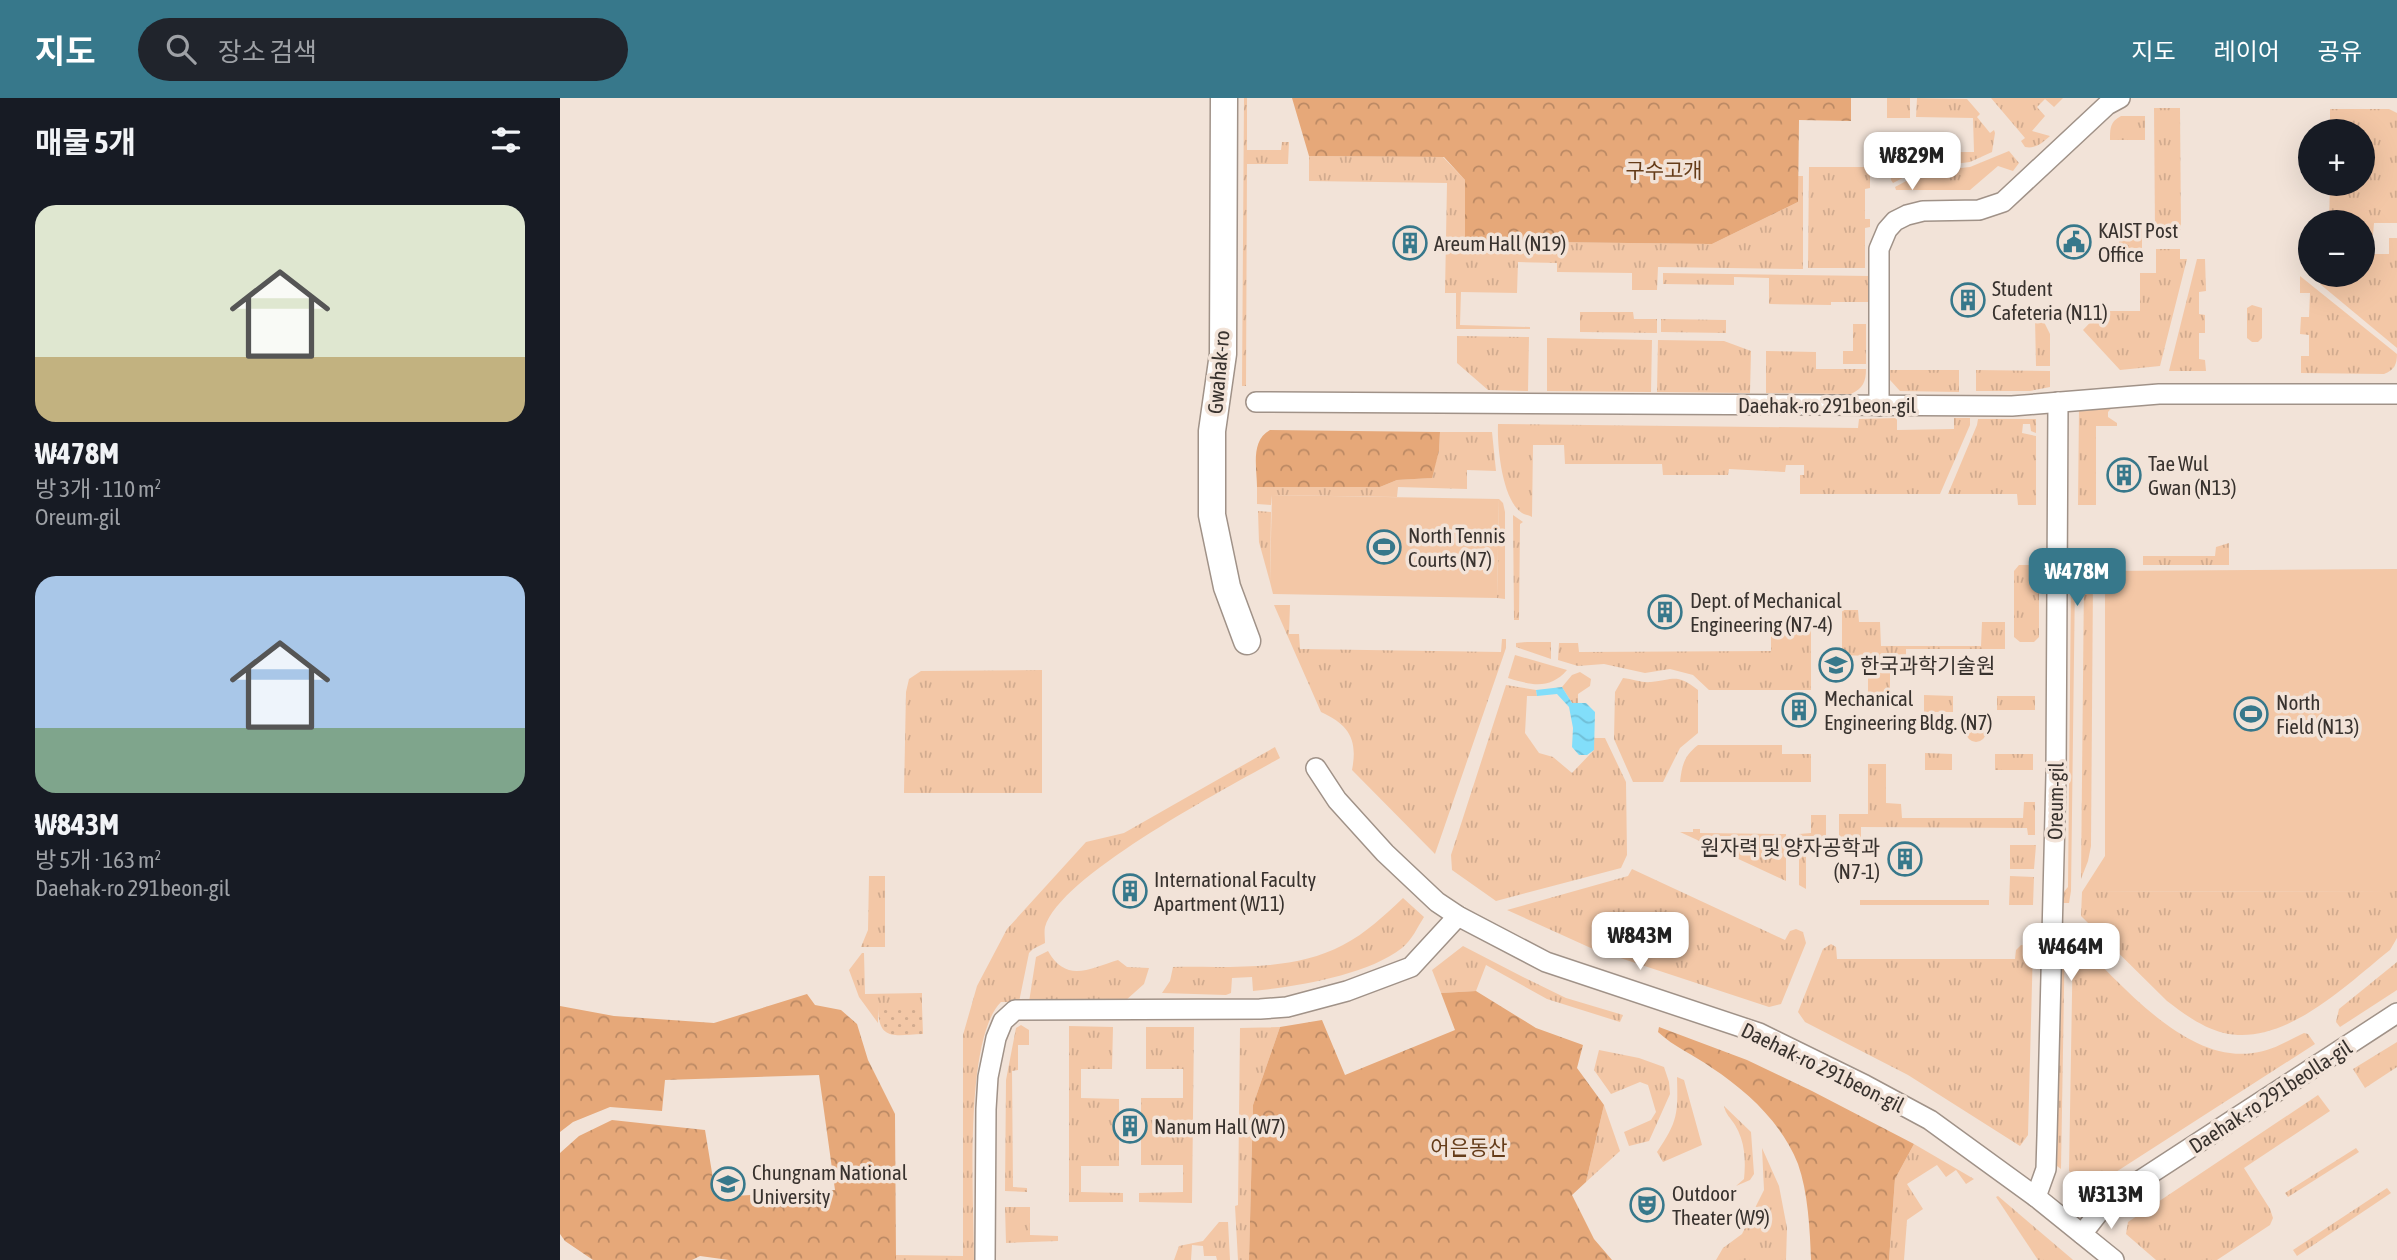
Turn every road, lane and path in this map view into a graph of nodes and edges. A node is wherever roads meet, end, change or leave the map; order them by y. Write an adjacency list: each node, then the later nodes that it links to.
1 (1224, 98): 7 (street, Gwahak-ro)
2 (2120, 98): 5 (street)
3 (2397, 394): 6 (street, Daehak-ro 291beon-gil)
4 (1256, 402): 5 (street, Daehak-ro 291beon-gil)
5 (1879, 406): 6 (street, Daehak-ro 291beon-gil)
6 (2058, 410): 11 (street, Oreum-gil)
7 (1247, 641)
8 (1316, 768): 9 (street, Daehak-ro 291beon-gil)
9 (1458, 916): 11 (street, Daehak-ro 291beon-gil); 13 (street)
10 (2397, 1013): 12 (street, Daehak-ro 291beolla-gil)
11 (2036, 1197): 12 (street, Daehak-ro 291beon-gil)
12 (2082, 1234): 14 (street, Daehak-ro 291beon-gil)
13 (985, 1260)
14 (2114, 1260)

